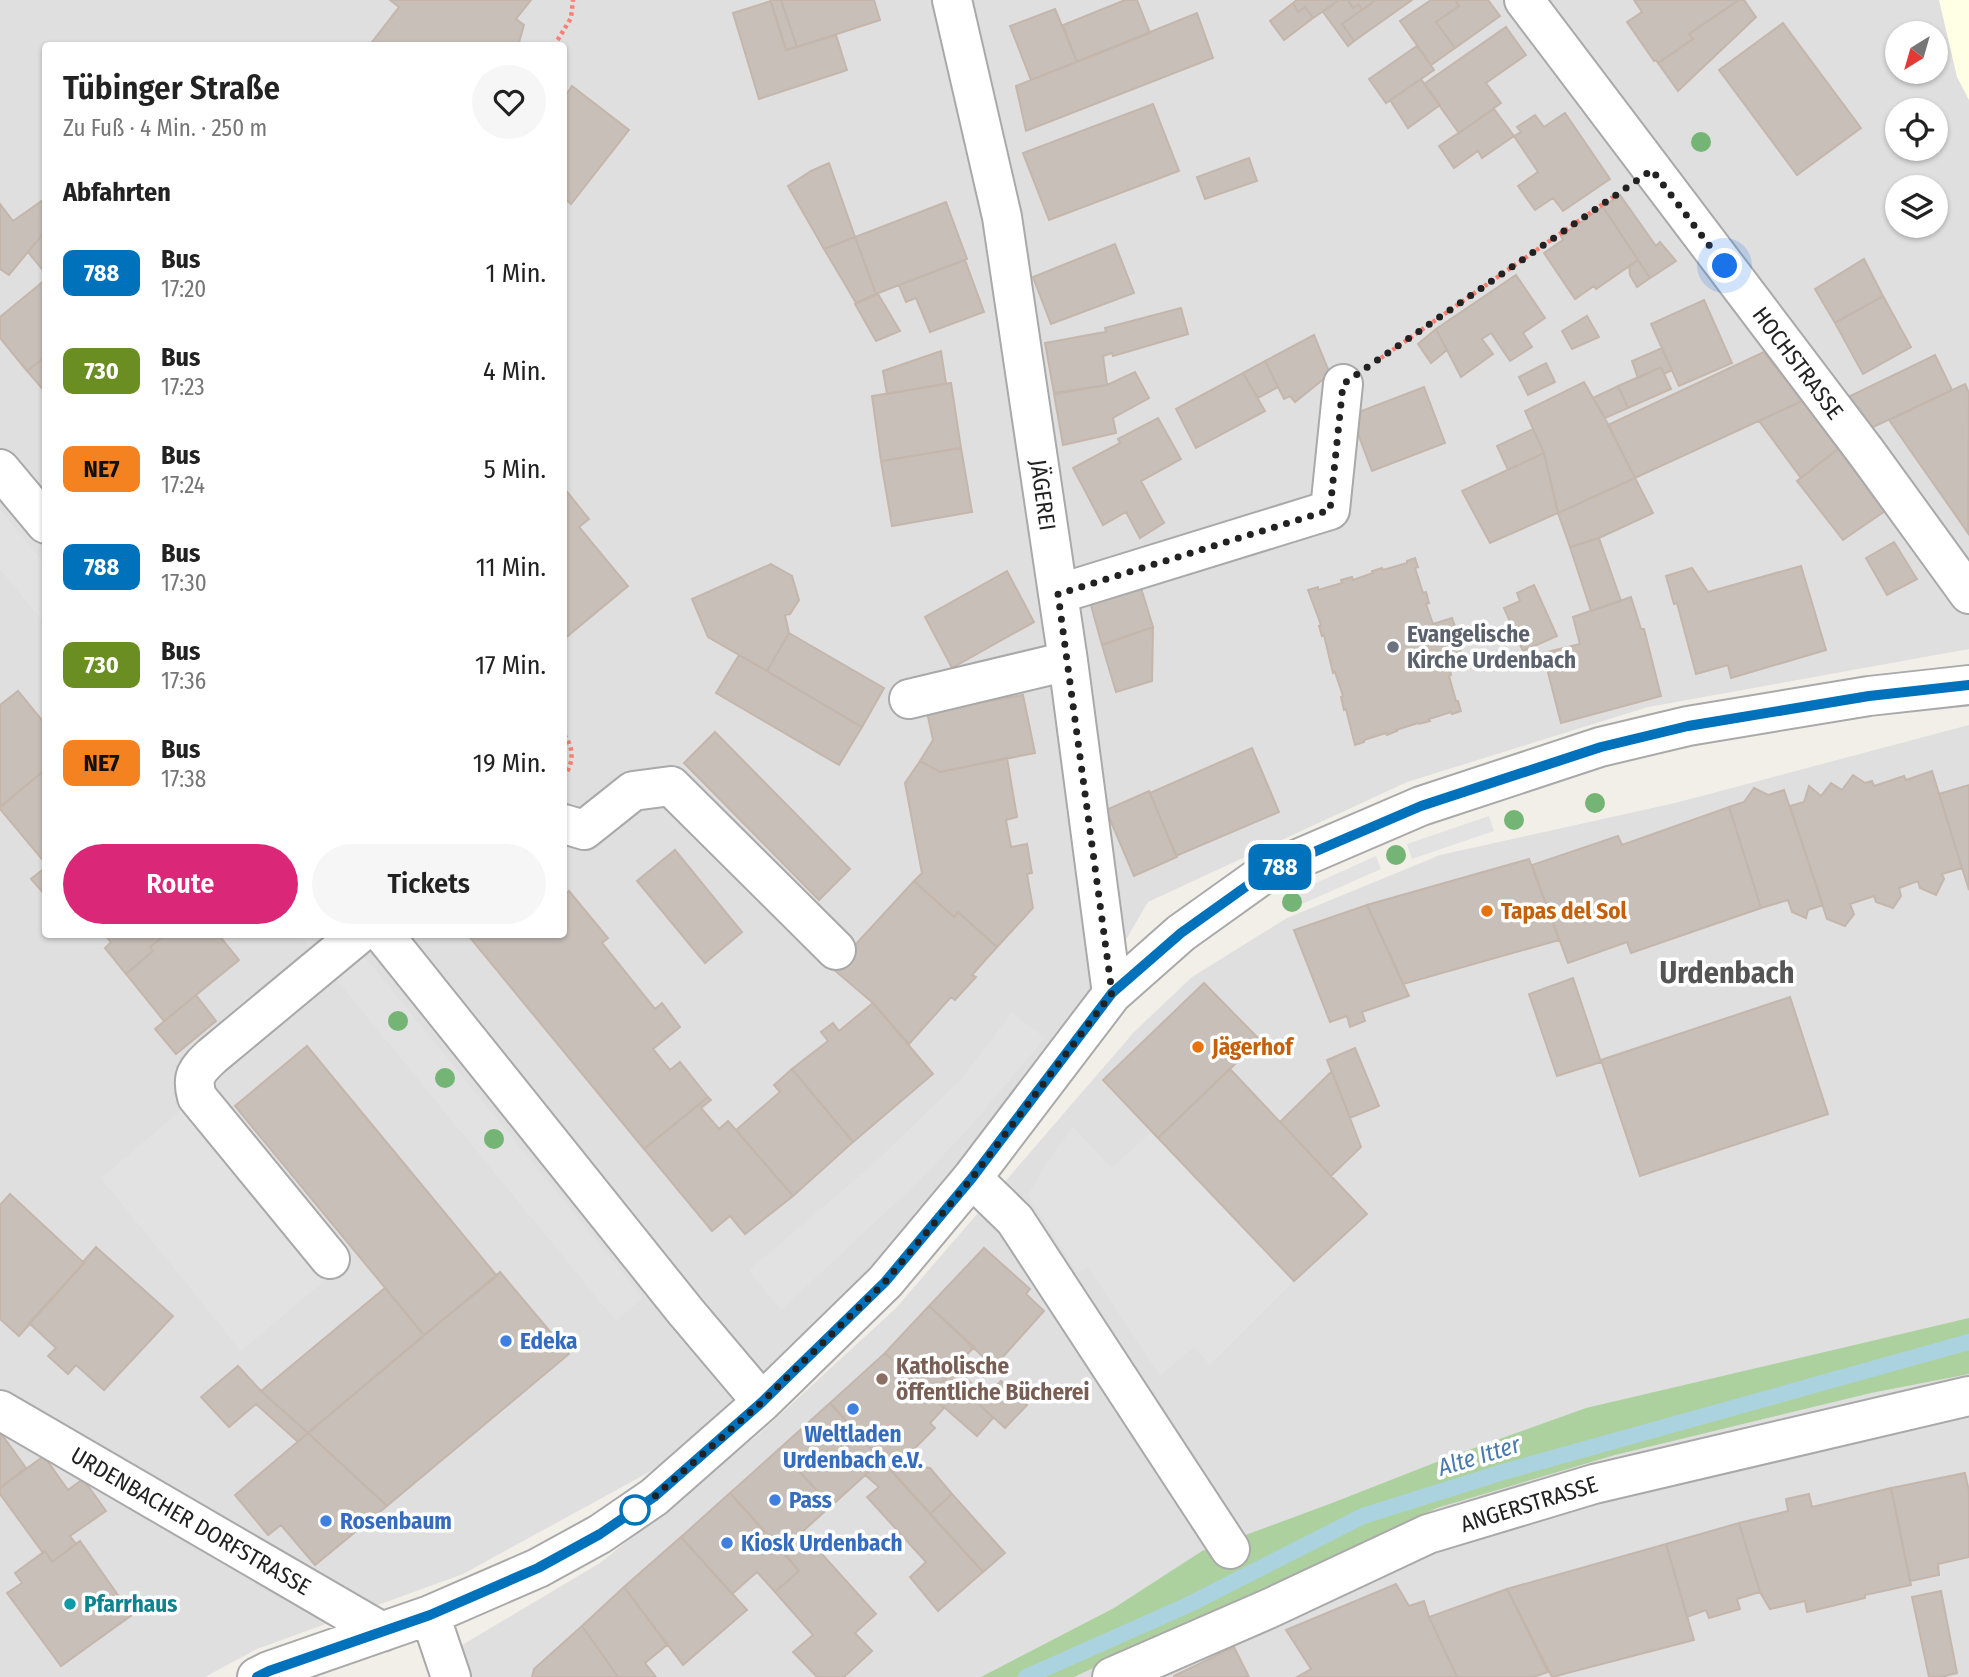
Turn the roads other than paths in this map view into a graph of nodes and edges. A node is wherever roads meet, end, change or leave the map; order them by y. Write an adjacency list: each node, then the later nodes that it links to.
1 (952, 0): 6 (street, JÄGEREI)
2 (1524, 0): 7 (street, HOCHSTRASSE)
3 (1343, 384): 6 (street)
4 (0, 469): 5 (street)
5 (42, 519)
6 (1058, 594): 8 (street, JÄGEREI)
7 (1969, 594)
8 (1068, 661): 10 (street); 15 (street, JÄGEREI)
9 (1969, 685): 15 (street)
10 (909, 699)
11 (567, 825): 14 (street)
12 (375, 938): 17 (street)
13 (381, 938): 19 (street)
14 (836, 950)
15 (1112, 993): 16 (street)
16 (972, 1178): 19 (street); 21 (street)
17 (330, 1259)
18 (1969, 1396): 26 (street, ANGERSTRASSE)
19 (762, 1402): 22 (street)
20 (0, 1410): 23 (street, URDENBACHER DORFSTRASSE)
21 (1230, 1549)
22 (430, 1615): 23 (street); 25 (street)
23 (383, 1632): 24 (street)
24 (263, 1674)
25 (451, 1677)
26 (1112, 1677)

